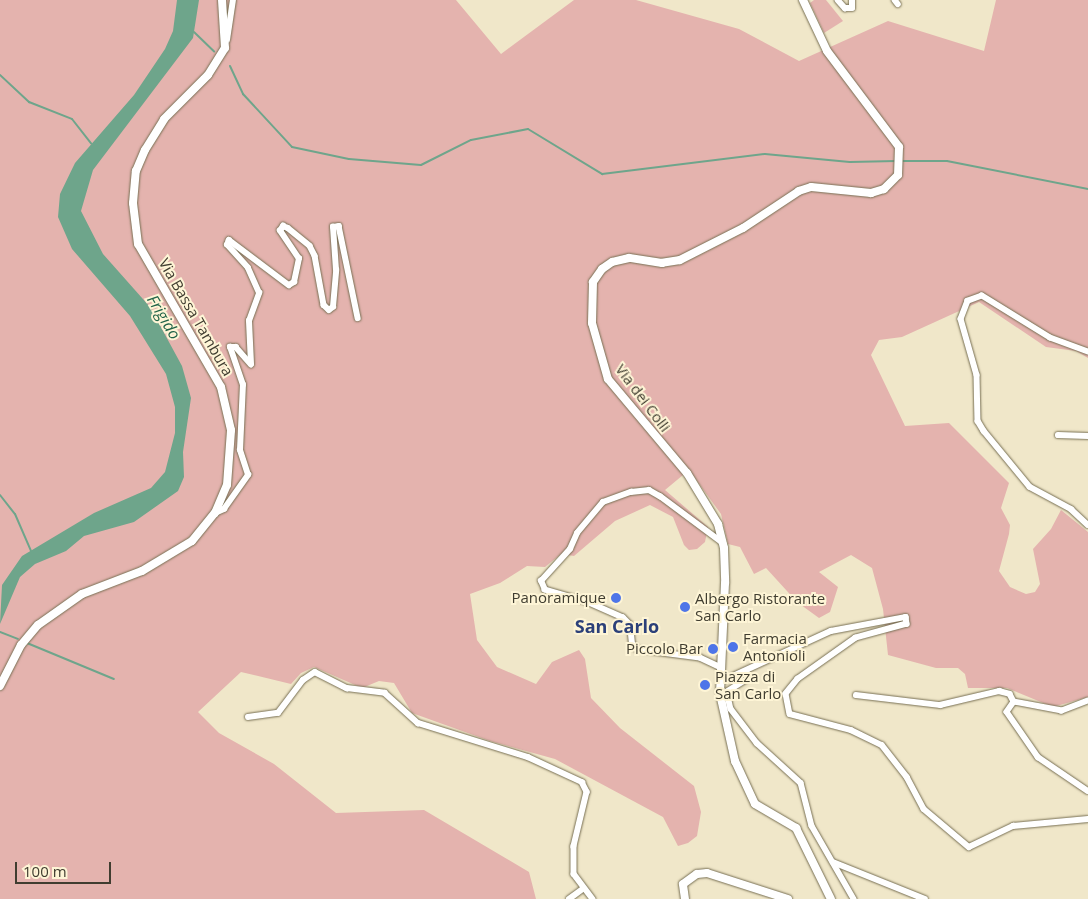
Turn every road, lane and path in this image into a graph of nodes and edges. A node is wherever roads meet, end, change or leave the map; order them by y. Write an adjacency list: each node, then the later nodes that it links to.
1 (222, 0): 6 (street)
2 (233, 0): 6 (street)
3 (803, 0): 13 (street, Via dei Colli)
4 (838, 0): 5 (street)
5 (852, 0)
6 (226, 48): 11 (street, Via Bassa Tambura)
7 (358, 318): 11 (street)
8 (1088, 352): 12 (street)
9 (1058, 435): 10 (street)
10 (1088, 436)
11 (215, 513): 17 (street, Via Bassa Tambura)
12 (1088, 525)
13 (724, 544): 14 (street, Via dei Colli); 14 (street)
14 (721, 668): 16 (street, Via dei Colli)
15 (747, 672): 16 (street); 23 (street); 24 (street)
16 (720, 682): 30 (street, Via dei Colli)
17 (0, 686)
18 (856, 695): 20 (street)
19 (1088, 701): 20 (street)
20 (1014, 702): 22 (street)
21 (248, 717): 25 (street)
22 (1088, 791)
23 (1088, 818)
24 (832, 862): 31 (street); 32 (street)
25 (583, 889): 26 (street); 27 (street)
26 (569, 899)
27 (593, 899)
28 (685, 899): 29 (street)
29 (788, 899)
30 (831, 899)
31 (854, 899)
32 (925, 899)

